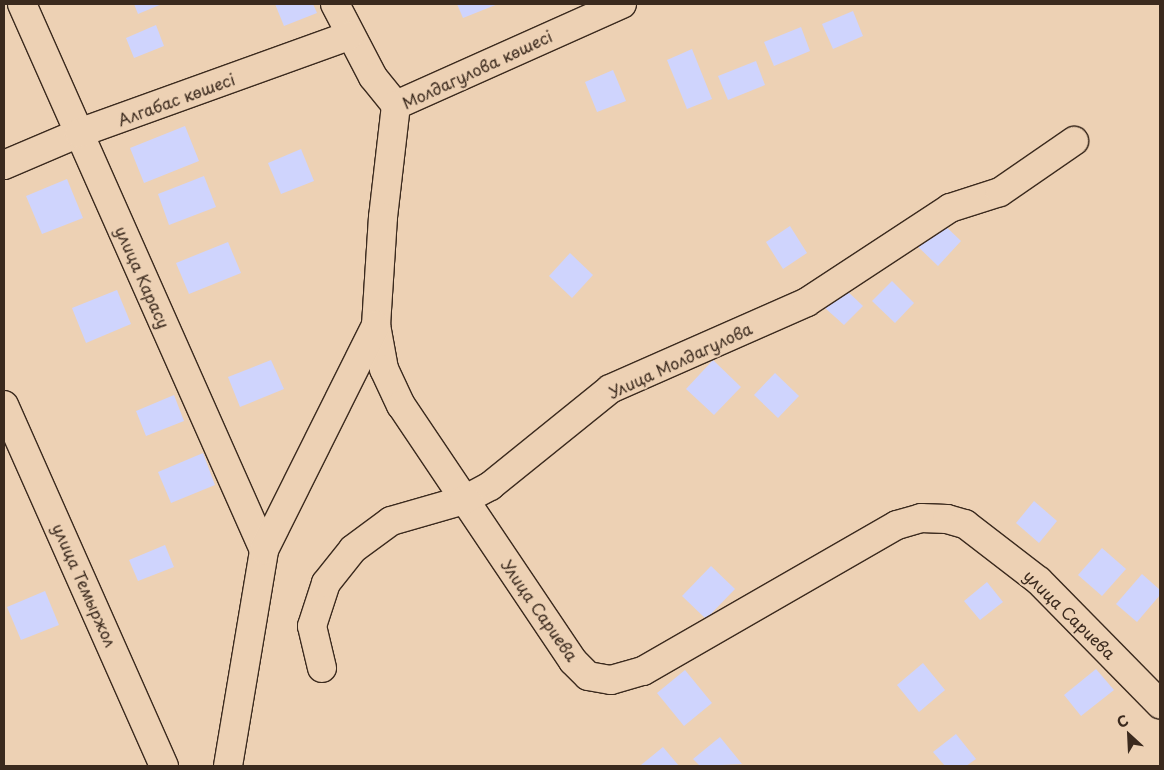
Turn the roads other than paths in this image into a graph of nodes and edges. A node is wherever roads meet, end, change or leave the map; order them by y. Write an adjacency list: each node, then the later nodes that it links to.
1 (22, 4): 6 (street, улица Карасу)
2 (335, 4): 4 (street)
3 (622, 4): 5 (street, Молдагулова көшесі)
4 (349, 36): 5 (street); 6 (street, Алгабас көшесі)
5 (396, 105): 9 (street, Молдагулова көшесі)
6 (79, 133): 8 (street, Алгабас көшесі); 13 (street, улица Карасу)
7 (1074, 142): 11 (street, Улица Молдагулова)
8 (4, 165)
9 (376, 326): 11 (street, Улица Сариева); 13 (street)
10 (4, 405): 16 (street, улица Темыржол)
11 (464, 500): 12 (street, Улица Сариева); 14 (street, Улица Молдагулова)
12 (946, 519): 15 (street, улица Сариева)
13 (264, 550): 17 (street)
14 (322, 668)
15 (1160, 704)
16 (164, 766)
17 (228, 766)

